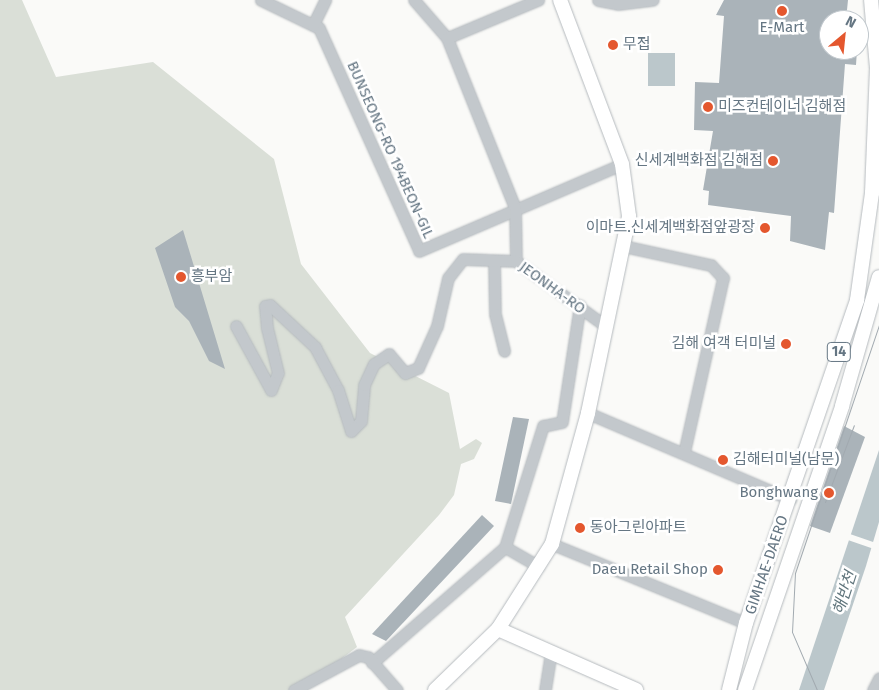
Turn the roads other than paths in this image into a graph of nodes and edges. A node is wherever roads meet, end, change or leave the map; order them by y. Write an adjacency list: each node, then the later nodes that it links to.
1 (261, 0): 10 (street)
2 (325, 0): 10 (street)
3 (414, 0): 11 (street)
4 (538, 0): 11 (street)
5 (560, 0): 12 (main road)
6 (598, 0): 9 (street)
7 (653, 0): 9 (street)
8 (871, 0): 24 (main road, GIMHAE-DAERO / 14)
9 (633, 1)
10 (314, 25): 13 (street, BUNSEONG-RO 194BEON-GIL)
11 (447, 38): 13 (street)
12 (622, 164): 13 (street, BUNSEONG-RO 194BEON-GIL); 14 (main road)
13 (514, 208): 15 (street)
14 (623, 246): 20 (main road); 23 (street)
15 (516, 261): 16 (street, JEONHA-RO); 18 (street, JEONHA-RO)
16 (494, 262): 19 (street, JEONHA-RO); 21 (street)
17 (879, 277): 40 (main road, GIMHAE-DAERO)
18 (580, 305): 20 (street, JEONHA-RO); 26 (street)
19 (236, 326)
20 (607, 327): 22 (main road)
21 (504, 351)
22 (588, 413): 23 (street); 25 (main road)
23 (684, 452): 24 (street)
24 (790, 499): 28 (main road, GIMHAE-DAERO / 14)
25 (552, 544): 27 (main road); 28 (street)
26 (505, 547): 27 (street); 31 (street)
27 (539, 567): 29 (main road)
28 (746, 623): 33 (main road, GIMHAE-DAERO / 14)
29 (498, 629): 30 (main road); 36 (main road)
30 (551, 652): 37 (street); 38 (main road)
31 (372, 663): 34 (street); 35 (street)
32 (879, 678): 41 (street)
33 (729, 684): 39 (main road)
34 (294, 690)
35 (397, 690)
36 (435, 690)
37 (545, 690)
38 (636, 690)
39 (719, 690)
40 (745, 690)
41 (873, 690)

